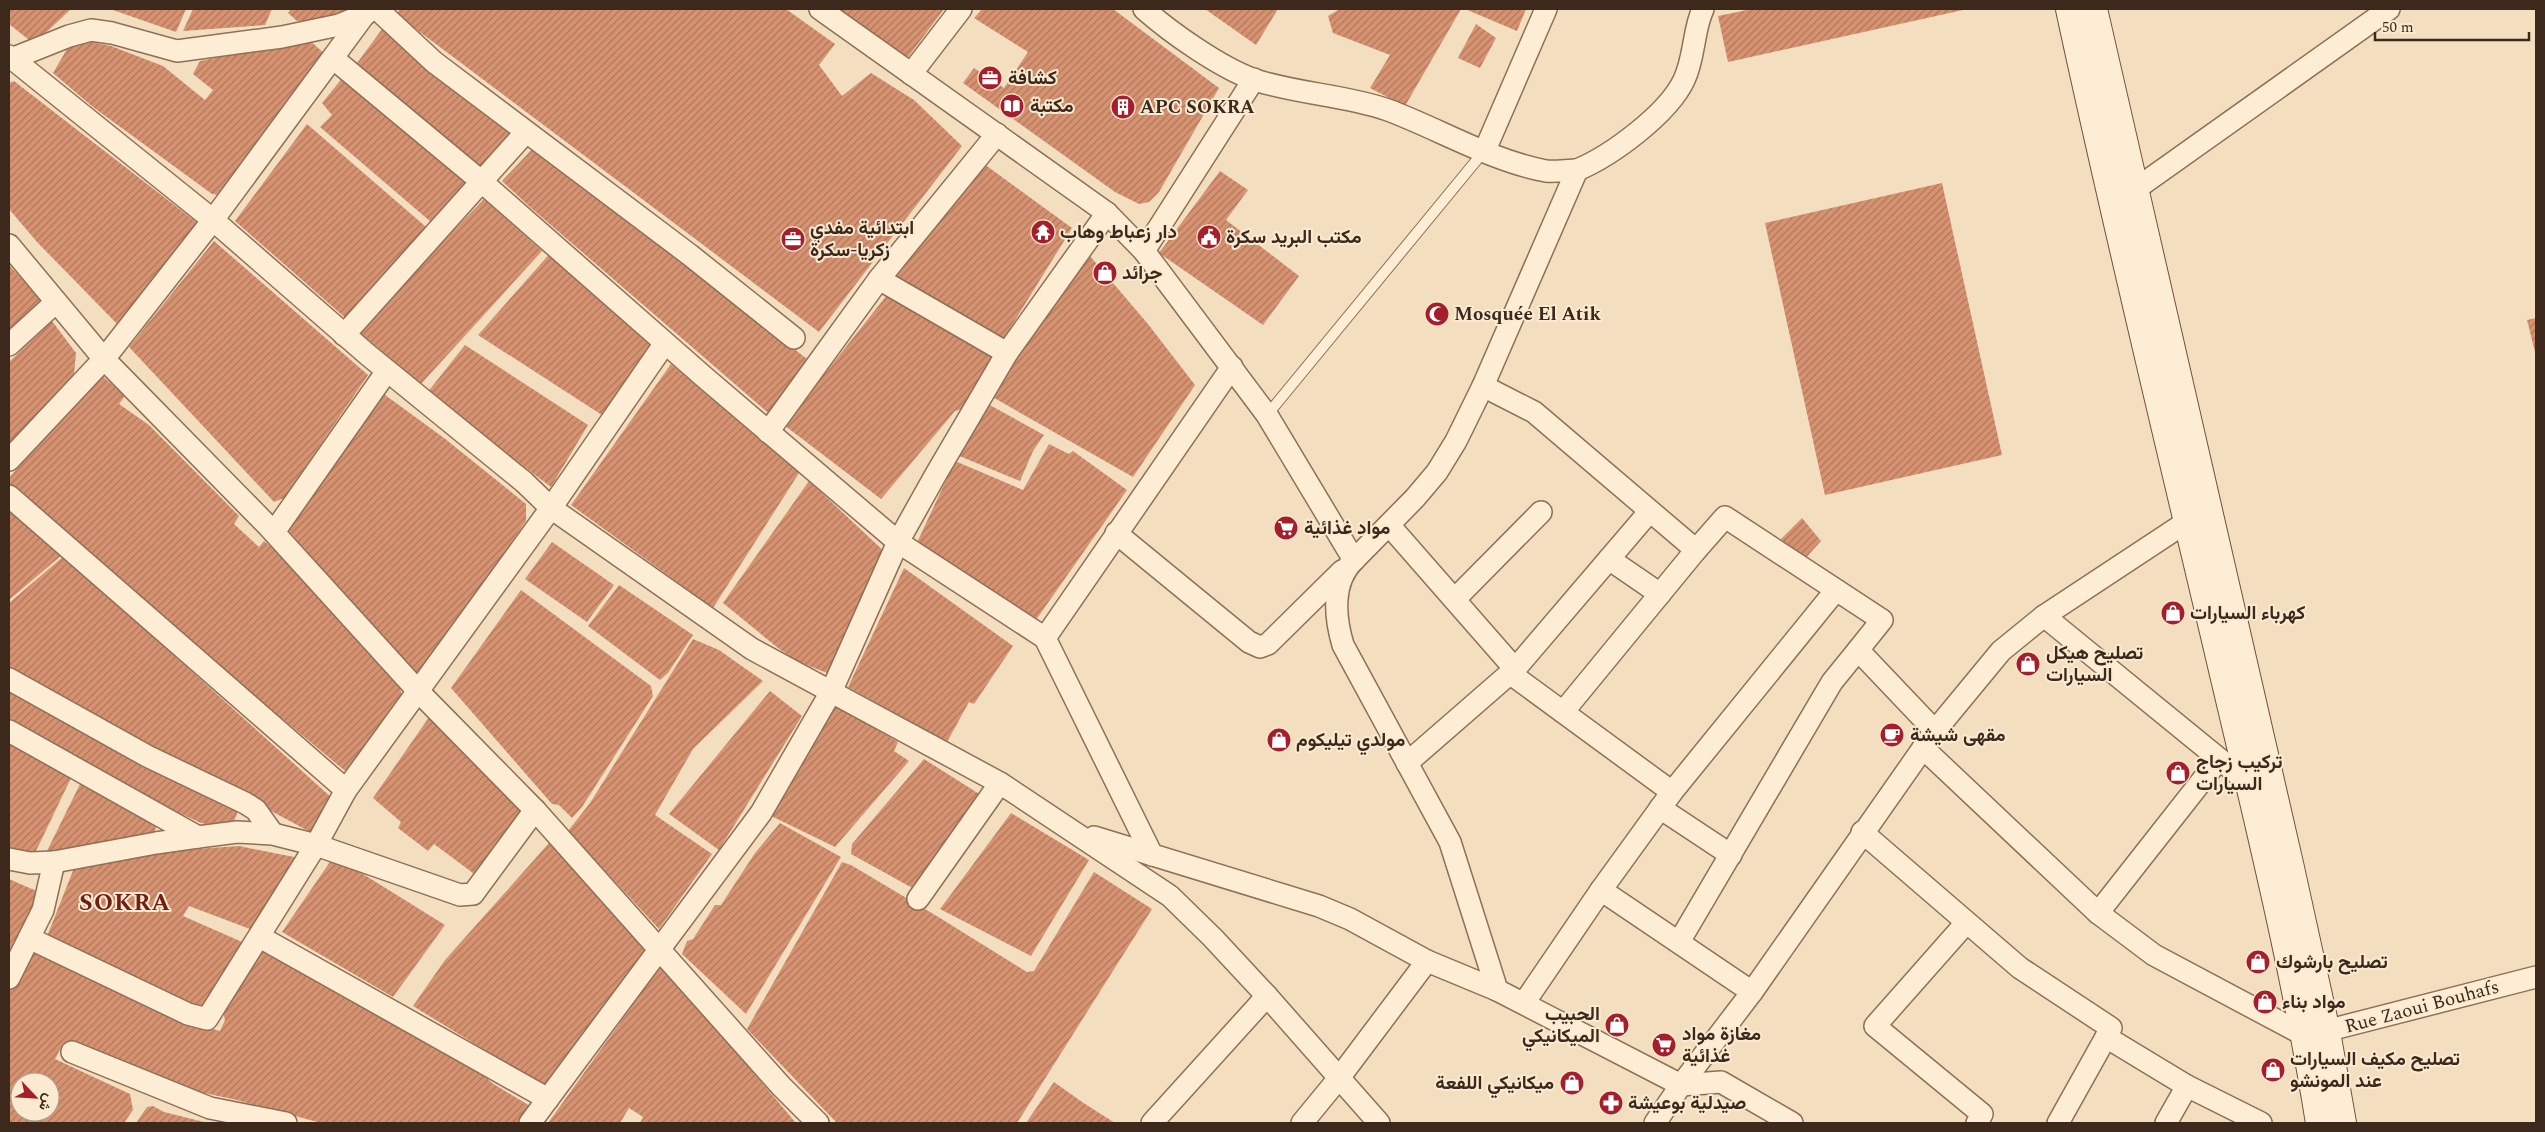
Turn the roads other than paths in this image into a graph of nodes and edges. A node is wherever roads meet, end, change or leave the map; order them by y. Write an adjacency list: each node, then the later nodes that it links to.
1 (820, 9): 12 (street)
2 (961, 9): 12 (street)
3 (1144, 9): 13 (street)
4 (1546, 9): 16 (street)
5 (1703, 9): 17 (street)
6 (2070, 9): 20 (street)
7 (2093, 9): 19 (street)
8 (2389, 9): 19 (street)
9 (373, 11): 10 (street); 11 (street); 14 (street)
10 (10, 58): 22 (street)
11 (334, 59): 18 (street); 22 (street)
12 (911, 74): 15 (street)
13 (1254, 79): 16 (street); 24 (street)
14 (526, 132): 18 (street); 28 (street)
15 (997, 134): 21 (street); 25 (street)
16 (1485, 150): 17 (street); 36 (lane)
17 (1577, 170): 35 (street)
18 (482, 182): 27 (street); 29 (street)
19 (2134, 190): 20 (street); 43 (street)
20 (2112, 205): 43 (street)
21 (1107, 213): 24 (street); 31 (street)
22 (213, 220): 27 (street); 32 (street)
23 (9, 245): 26 (street)
24 (1144, 251): 33 (street)
25 (879, 278): 31 (street); 37 (street)
26 (56, 302): 30 (street); 32 (street)
27 (344, 334): 34 (street)
28 (794, 338)
29 (666, 343): 37 (street); 40 (street)
30 (9, 345)
31 (1007, 353): 47 (street)
32 (104, 359): 38 (street); 45 (street)
33 (1232, 367): 36 (street); 46 (street)
34 (387, 371): 40 (street); 45 (street)
35 (1483, 386): 42 (street); 44 (street)
36 (1268, 415): 50 (street)
37 (768, 432): 47 (street)
38 (9, 460)
39 (9, 496): 69 (street)
40 (551, 508): 59 (street); 60 (street)
41 (1541, 512): 53 (street)
42 (1650, 512): 48 (street); 49 (street)
43 (2199, 517): 54 (street); 68 (street); 96 (street)
44 (1389, 525): 50 (street); 53 (street)
45 (274, 532): 59 (street)
46 (1116, 533): 50 (street); 55 (street)
47 (898, 542): 55 (street); 60 (street)
48 (1696, 550): 51 (street); 52 (street)
49 (1609, 559): 52 (street); 57 (street)
50 (1351, 563): 66 (street)
51 (1836, 590): 56 (street); 70 (street)
52 (1660, 594): 61 (street)
53 (1455, 599): 57 (street)
54 (2044, 616): 62 (street); 65 (street)
55 (1045, 638): 77 (street)
56 (1858, 650): 62 (street); 78 (street)
57 (1513, 672): 61 (street); 66 (street)
58 (9, 679): 74 (street)
59 (418, 691): 69 (street); 71 (street)
60 (831, 692): 67 (street); 88 (street)
61 (1563, 712): 70 (street)
62 (1935, 730): 64 (street)
63 (9, 731): 75 (street)
64 (1923, 748): 73 (street); 83 (street)
65 (2220, 759): 68 (street); 83 (street)
66 (1406, 763): 92 (street)
67 (1000, 782): 72 (street); 82 (street)
68 (2250, 784): 96 (street)
69 (346, 790): 76 (street)
70 (1666, 800): 78 (street); 81 (street)
71 (536, 810): 76 (street); 88 (street)
72 (1073, 830): 77 (street); 94 (street)
73 (1862, 832): 84 (street); 93 (street)
74 (273, 834): 75 (street); 76 (street)
75 (198, 837): 80 (street)
76 (316, 845): 85 (street)
77 (1152, 855): 89 (street)
78 (1731, 855): 87 (street)
79 (9, 859): 80 (street)
80 (54, 862): 86 (street)
81 (1601, 890): 87 (street); 95 (street)
82 (918, 899)
83 (2098, 913): 96 (street)
84 (1966, 923): 97 (street); 111 (street)
85 (260, 937): 86 (street); 102 (street)
86 (30, 938): 91 (street)
87 (1679, 942): 93 (street)
88 (658, 949): 102 (street); 105 (street)
89 (1427, 961): 92 (street); 99 (street)
90 (2536, 977): 96 (street, Rue Zaoui Bouhafs)
91 (9, 978)
92 (1497, 990): 95 (street)
93 (1752, 992): 100 (street)
94 (1267, 996): 99 (street); 106 (street)
95 (1524, 1003): 100 (street)
96 (2316, 1034): 115 (street); 116 (street)
97 (2106, 1037): 101 (street); 112 (street)
98 (72, 1052): 103 (street)
99 (1339, 1078): 107 (street); 108 (street)
100 (1681, 1085): 109 (street); 110 (street)
101 (2187, 1086): 113 (street); 114 (street)
102 (548, 1099): 104 (street)
103 (286, 1123)
104 (530, 1123)
105 (818, 1123)
106 (1152, 1123)
107 (1302, 1123)
108 (1379, 1123)
109 (1655, 1123)
110 (1792, 1123)
111 (1977, 1123)
112 (2058, 1123)
113 (2166, 1123)
114 (2261, 1123)
115 (2320, 1123)
116 (2342, 1123)

